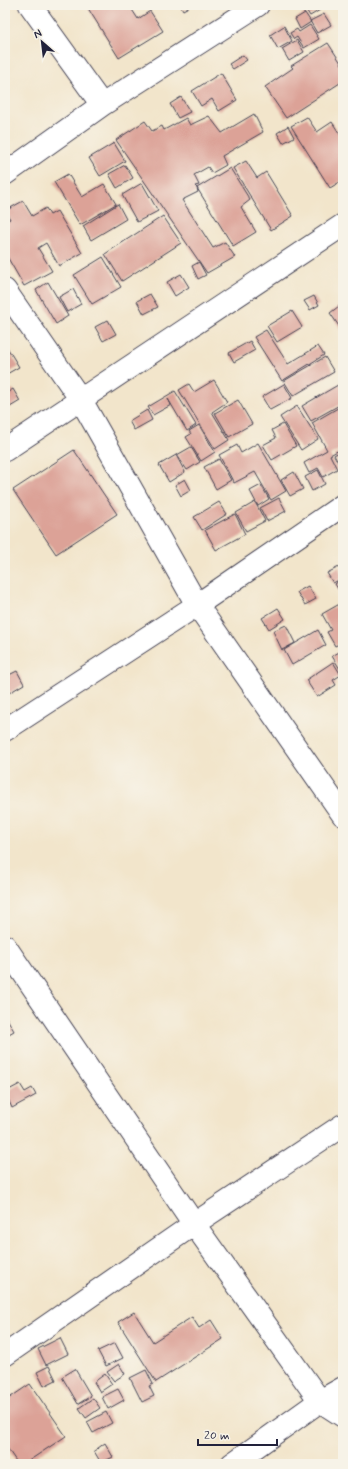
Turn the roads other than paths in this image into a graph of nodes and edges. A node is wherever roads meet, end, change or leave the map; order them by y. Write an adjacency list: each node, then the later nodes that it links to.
1 (30, 5): 3 (street)
2 (258, 5): 3 (street)
3 (102, 105): 4 (street)
4 (5, 174)
5 (343, 225): 7 (street)
6 (5, 290): 7 (street)
7 (81, 400): 8 (street); 10 (street)
8 (5, 450)
9 (343, 505): 10 (street)
10 (197, 605): 11 (street); 12 (street)
11 (5, 730)
12 (343, 815)
13 (5, 946): 15 (street)
14 (343, 1125): 15 (street)
15 (194, 1224): 16 (street); 18 (street)
16 (5, 1356)
17 (343, 1388): 18 (street)
18 (320, 1401): 19 (street); 20 (street)
19 (343, 1416)
20 (232, 1464)

